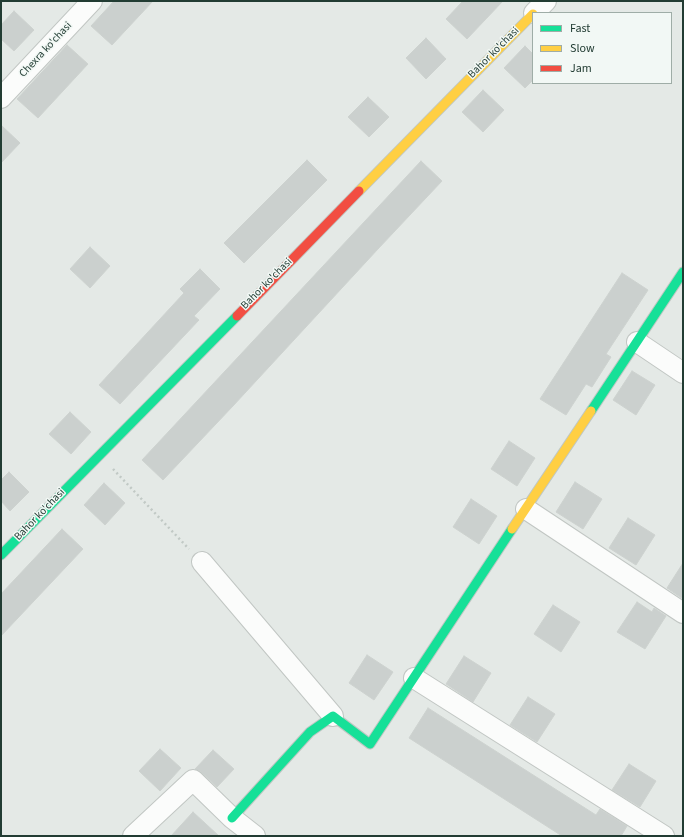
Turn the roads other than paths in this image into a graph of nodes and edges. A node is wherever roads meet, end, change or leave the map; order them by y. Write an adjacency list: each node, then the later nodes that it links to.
1 (92, 1): 5 (street, Chexra ko'chasi)
2 (546, 1): 3 (street, Bahor ko'chasi)
3 (536, 12)
4 (532, 16): 10 (street, Bahor ko'chasi)
5 (1, 98)
6 (683, 272): 7 (street)
7 (636, 342): 8 (street); 9 (street)
8 (683, 373)
9 (526, 509): 12 (street); 13 (street)
10 (1, 555)
11 (202, 562): 14 (street)
12 (683, 613)
13 (414, 678): 14 (street); 18 (street)
14 (333, 716): 15 (street)
15 (232, 818): 16 (street); 17 (street)
16 (133, 836)
17 (255, 836)
18 (664, 836)

